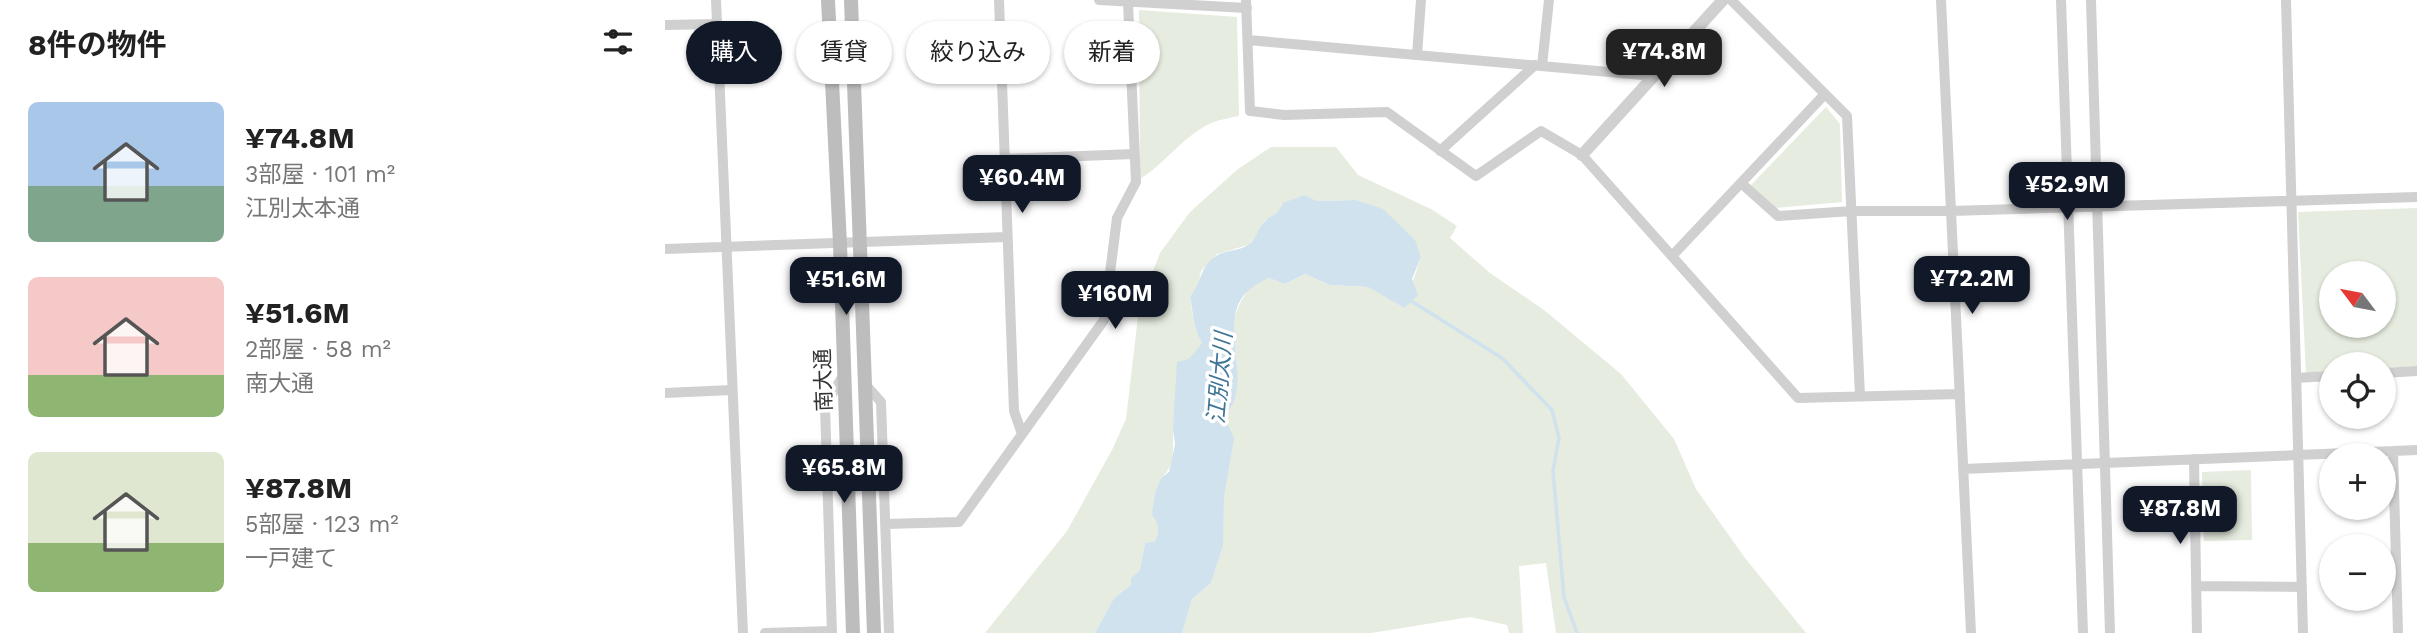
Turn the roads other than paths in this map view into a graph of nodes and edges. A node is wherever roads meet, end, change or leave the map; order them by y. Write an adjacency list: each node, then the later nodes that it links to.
1 (716, 0): 16 (street)
2 (828, 0): 37 (main road, 南大通)
3 (851, 0): 38 (main road, 南大通)
4 (999, 0): 28 (street)
5 (1099, 0): 14 (street)
6 (1421, 0): 20 (street)
7 (1549, 0): 21 (street)
8 (1723, 0): 22 (street)
9 (1731, 0): 24 (street)
10 (1941, 0): 35 (street)
11 (2061, 0): 33 (street)
12 (2091, 0): 32 (street)
13 (2286, 0): 31 (street)
14 (1128, 3): 15 (street); 26 (street)
15 (1247, 4): 19 (street)
16 (717, 21)
17 (686, 24): 18 (street)
18 (665, 25)
19 (1248, 40): 20 (street); 25 (street)
20 (1417, 55): 21 (street)
21 (1538, 66): 22 (street); 25 (street)
22 (1654, 76): 27 (street)
23 (719, 84): 39 (street)
24 (1825, 94): 29 (street); 34 (street)
25 (1440, 151): 27 (street)
26 (1134, 154): 28 (street); 52 (street)
27 (1582, 155): 41 (street)
28 (1005, 159): 36 (street)
29 (1741, 183): 34 (street); 41 (street)
30 (2417, 197): 31 (street)
31 (2292, 199): 32 (street); 46 (street)
32 (2098, 206): 33 (street); 58 (street)
33 (2068, 207): 35 (street); 59 (street)
34 (1852, 211): 35 (street); 51 (street)
35 (1951, 211): 50 (street)
36 (1007, 237): 38 (street); 52 (street)
37 (840, 244): 38 (street); 39 (street); 44 (main road, 南大通)
38 (861, 244): 47 (main road, 南大通)
39 (725, 248): 40 (street); 48 (street)
40 (665, 249)
41 (1672, 256): 51 (street)
42 (2417, 371): 43 (street)
43 (2396, 372)
44 (844, 374): 65 (street); 68 (main road, 南大通)
45 (2319, 377): 46 (street)
46 (2296, 378): 56 (street)
47 (866, 385): 62 (street); 69 (main road, 南大通)
48 (732, 390): 49 (street); 66 (street)
49 (665, 393)
50 (1960, 394): 51 (street); 60 (street)
51 (1860, 397)
52 (1022, 435): 62 (street)
53 (2417, 450): 54 (street)
54 (2396, 451)
55 (2319, 454): 56 (street)
56 (2299, 455): 57 (street); 64 (street)
57 (2194, 459): 58 (street); 63 (street)
58 (2105, 463): 59 (street); 73 (street)
59 (2077, 464): 60 (street); 72 (street)
60 (1963, 469): 71 (street)
61 (2395, 520): 76 (street)
62 (885, 524): 70 (street)
63 (2196, 586): 64 (street); 74 (street)
64 (2302, 587): 75 (street)
65 (832, 632): 67 (street)
66 (743, 633)
67 (765, 633)
68 (853, 633)
69 (874, 633)
70 (889, 633)
71 (1971, 633)
72 (2083, 633)
73 (2109, 633)
74 (2197, 633)
75 (2303, 633)
76 (2398, 633)

